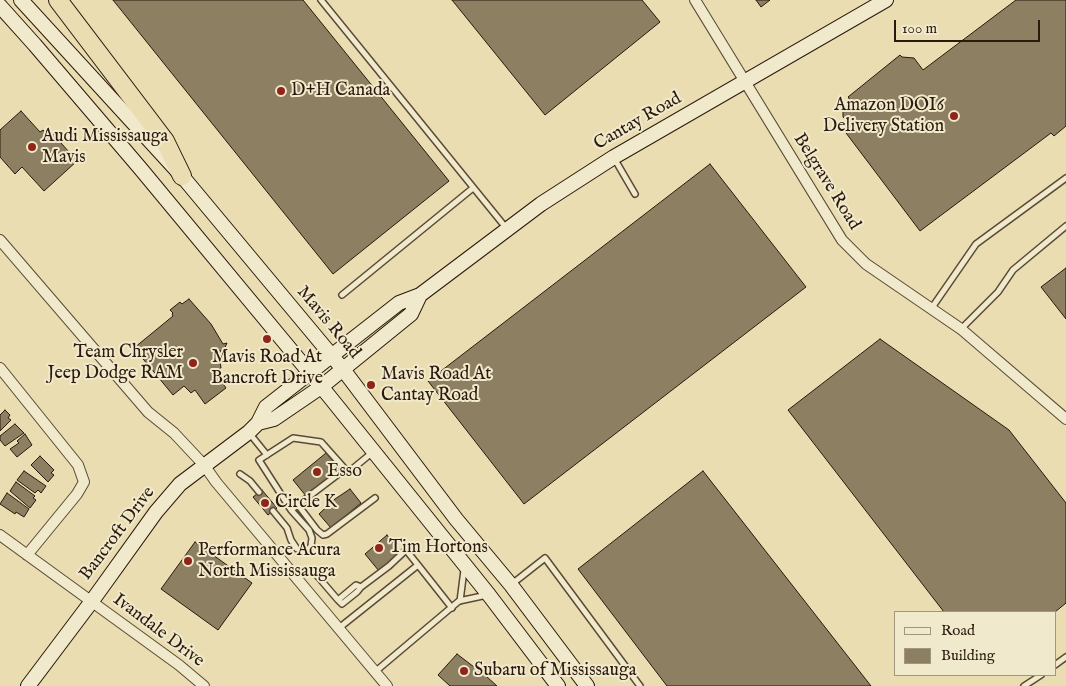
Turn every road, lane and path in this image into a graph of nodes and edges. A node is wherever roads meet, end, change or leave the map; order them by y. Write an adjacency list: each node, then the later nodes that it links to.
1 (21, 0): 9 (main road, Mavis Road)
2 (58, 0): 9 (highway)
3 (321, 0): 11 (lane)
4 (695, 0): 7 (street, Belgrave Road)
5 (886, 0): 7 (main road, Cantay Road)
6 (0, 6): 23 (main road)
7 (745, 82): 8 (main road, Cantay Road); 18 (street, Belgrave Road)
8 (614, 157): 12 (lane); 14 (main road, Cantay Road)
9 (182, 176): 20 (main road, Mavis Road)
10 (1066, 178): 18 (lane)
11 (473, 188): 14 (lane); 16 (lane)
12 (635, 194)
13 (1066, 226): 19 (lane)
14 (508, 229): 17 (main road, Cantay Road)
15 (0, 240): 29 (street)
16 (342, 295)
17 (420, 295): 20 (main road, Cantay Road); 22 (main road, Cantay Road)
18 (930, 309): 19 (street, Belgrave Road)
19 (961, 329): 25 (street, Belgrave Road)
20 (331, 355): 22 (main road, Mavis Road); 23 (main road, Cantay Road)
21 (0, 368): 38 (street)
22 (342, 368): 24 (main road, Cantay Road); 42 (main road, Mavis Road)
23 (310, 373): 24 (main road); 26 (main road, Bancroft Drive)
24 (321, 387): 26 (main road, Bancroft Drive); 27 (main road)
25 (1066, 419)
26 (253, 427): 28 (lane); 29 (main road, Bancroft Drive)
27 (373, 451): 30 (lane); 40 (main road)
28 (267, 455): 30 (lane); 35 (lane)
29 (204, 466): 44 (main road, Bancroft Drive); 47 (street)
30 (345, 469): 34 (lane)
31 (240, 474): 32 (lane)
32 (259, 492)
33 (375, 498): 34 (lane)
34 (298, 505): 35 (lane)
35 (291, 510): 36 (lane)
36 (273, 511)
37 (0, 535): 38 (street, Ivandale Drive)
38 (27, 555): 44 (street, Ivandale Drive)
39 (418, 565): 41 (lane); 46 (lane); 47 (lane)
40 (465, 565): 43 (main road); 45 (lane)
41 (314, 572)
42 (511, 585): 54 (main road, Mavis Road); 55 (lane)
43 (489, 595): 45 (lane); 53 (main road)
44 (92, 601): 50 (main road, Bancroft Drive); 51 (street, Ivandale Drive)
45 (460, 601): 46 (lane)
46 (452, 608): 48 (lane)
47 (339, 628): 48 (street)
48 (376, 671): 52 (street)
49 (1039, 676): 56 (lane)
50 (28, 686)
51 (204, 686)
52 (387, 686)
53 (558, 686)
54 (588, 686)
55 (640, 686)
56 (1024, 686)

